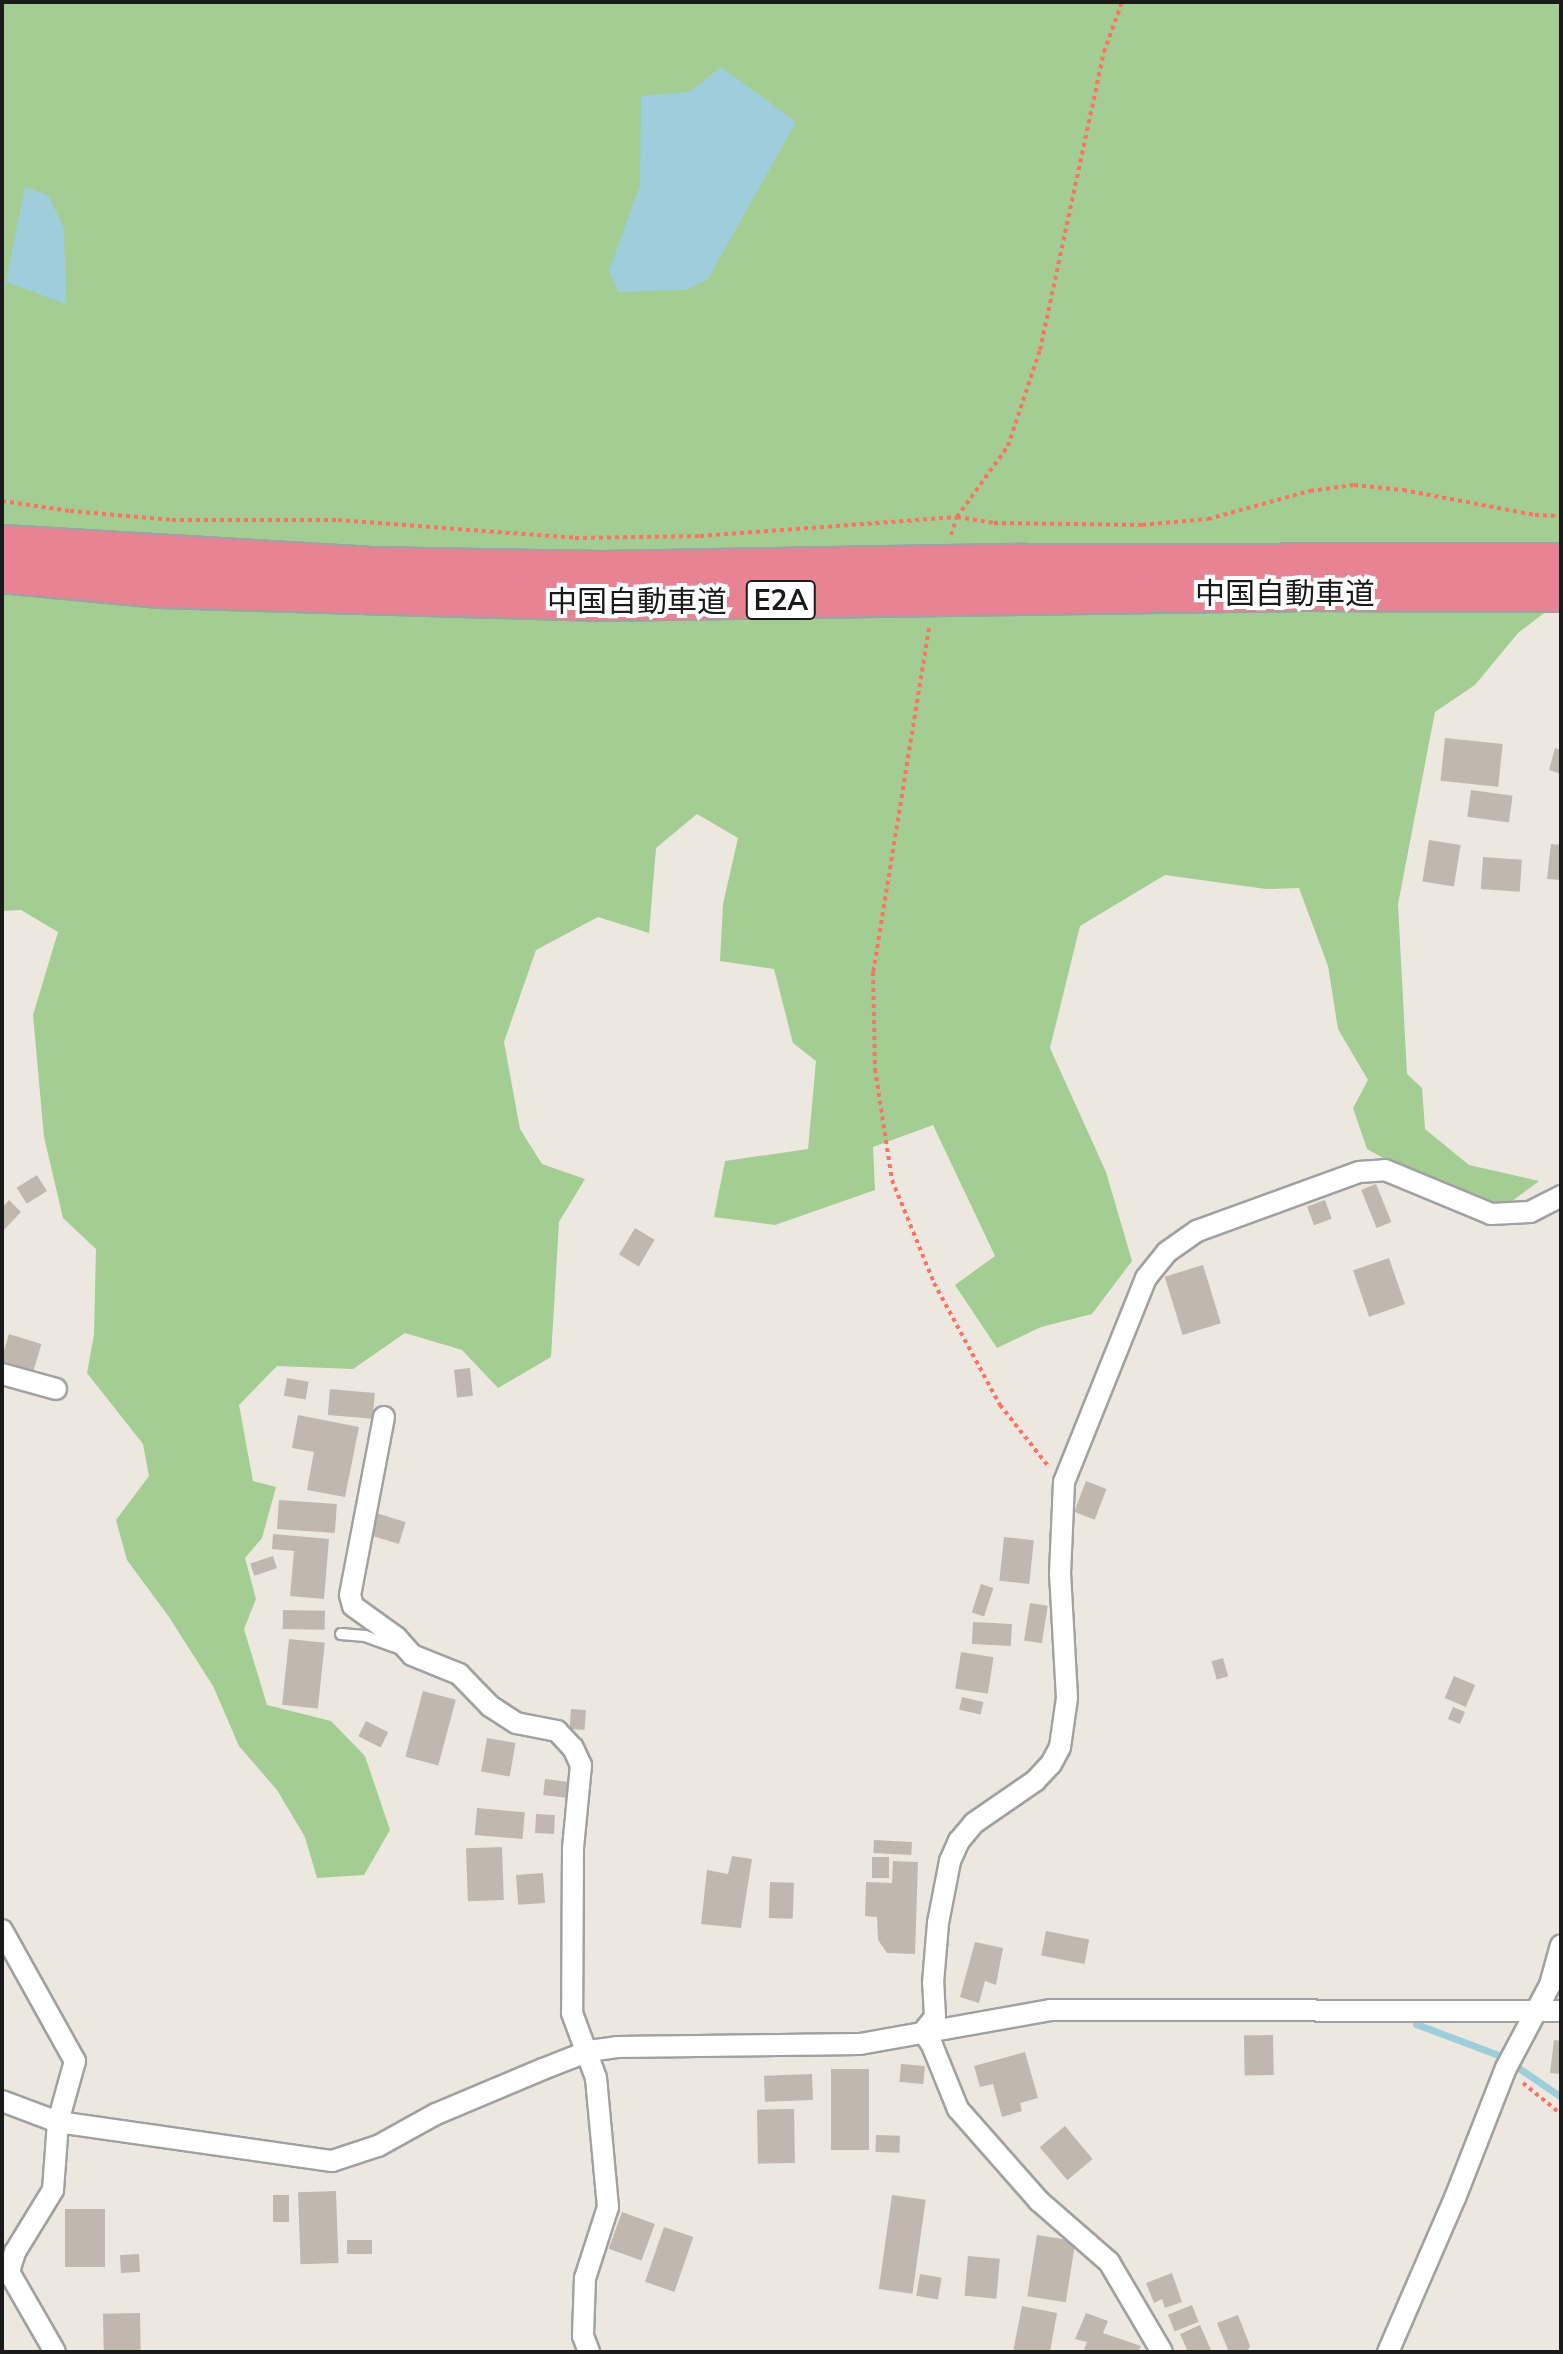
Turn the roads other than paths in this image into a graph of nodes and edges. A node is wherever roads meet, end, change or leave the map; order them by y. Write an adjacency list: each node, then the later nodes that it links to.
1 (2, 544): 2 (highway, 中国自動車道 / E2A)
2 (1561, 562)
3 (2, 574): 4 (highway, 中国自動車道 / E2A)
4 (1561, 593)
5 (1561, 1196): 15 (street)
6 (2, 1374): 7 (street)
7 (56, 1389)
8 (384, 1417): 10 (street)
9 (341, 1634): 10 (lane)
10 (412, 1655): 16 (street)
11 (2, 1930): 18 (street)
12 (1561, 1945): 14 (street)
13 (1561, 2011): 14 (street)
14 (1534, 2013): 15 (street); 22 (street)
15 (923, 2032): 16 (street); 21 (street)
16 (589, 2051): 18 (street); 20 (street)
17 (2, 2101): 18 (street)
18 (58, 2122): 19 (street)
19 (55, 2352)
20 (589, 2352)
21 (1162, 2352)
22 (1388, 2352)

